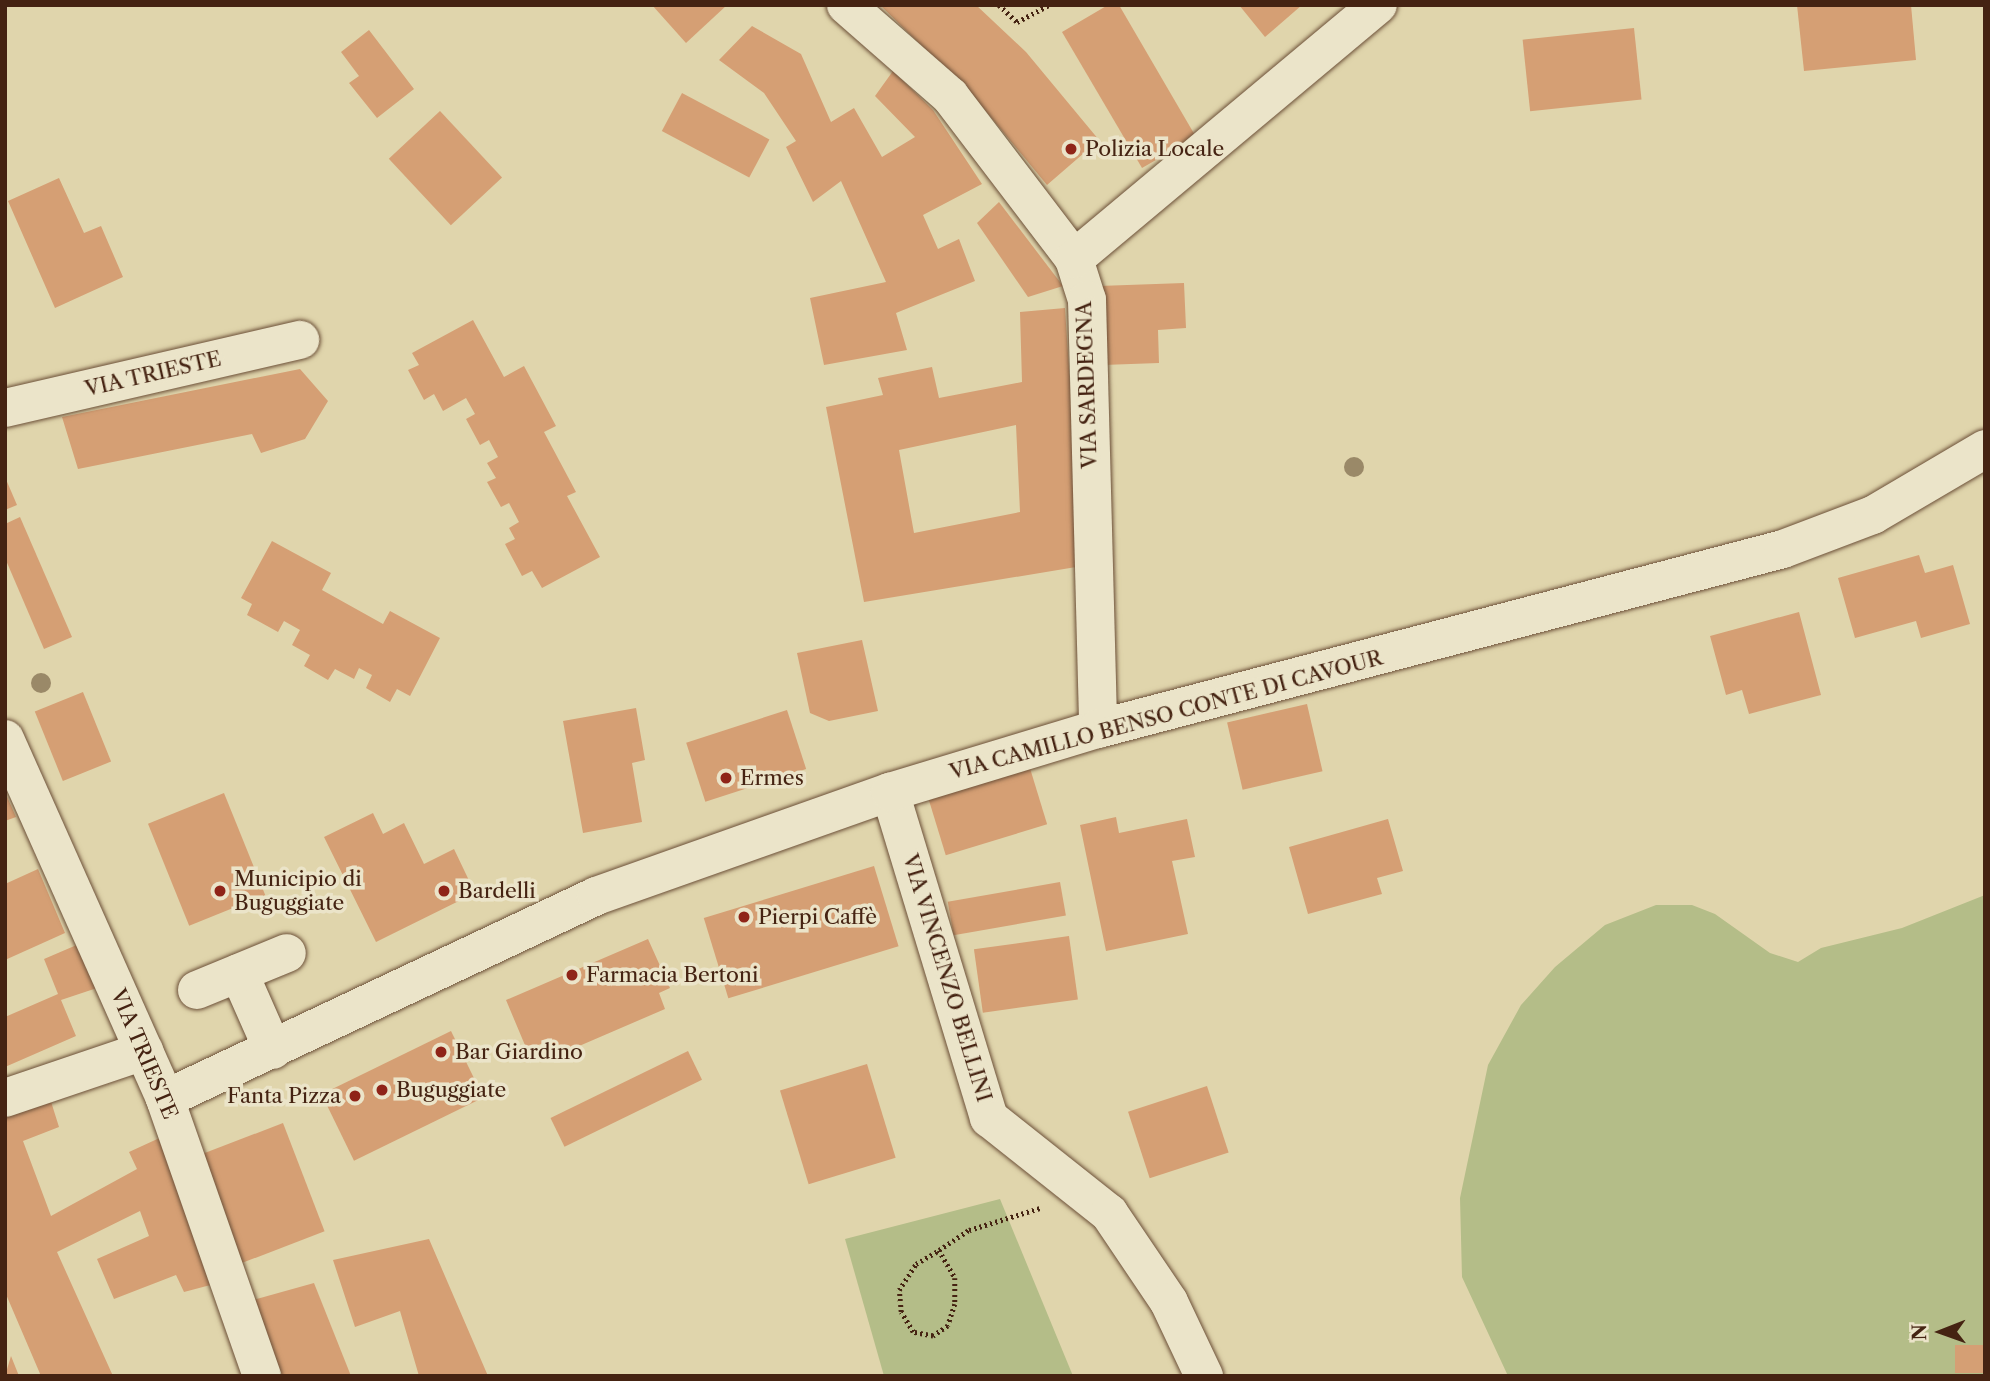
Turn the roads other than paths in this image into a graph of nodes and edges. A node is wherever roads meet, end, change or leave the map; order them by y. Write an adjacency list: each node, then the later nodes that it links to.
1 (846, 5): 3 (street, VIA SARDEGNA)
2 (1378, 5): 3 (street)
3 (1074, 260): 7 (street, VIA SARDEGNA)
4 (300, 340): 5 (street, VIA TRIESTE)
5 (5, 408)
6 (1985, 449): 7 (street, VIA CAMILLO BENSO CONTE DI CAVOUR)
7 (1098, 729): 9 (street, VIA CAMILLO BENSO CONTE DI CAVOUR)
8 (5, 740): 14 (street, VIA TRIESTE)
9 (890, 792): 13 (street, VIA CAMILLO BENSO CONTE DI CAVOUR); 18 (street, VIA VINCENZO BELLINI)
10 (286, 953): 11 (street)
11 (239, 972): 12 (street); 13 (street)
12 (197, 990)
13 (273, 1050): 16 (street, VIA CAMILLO BENSO CONTE DI CAVOUR)
14 (144, 1051): 15 (street); 16 (street, VIA TRIESTE)
15 (5, 1098)
16 (165, 1099): 17 (street, VIA TRIESTE)
17 (262, 1376)
18 (1204, 1376)

